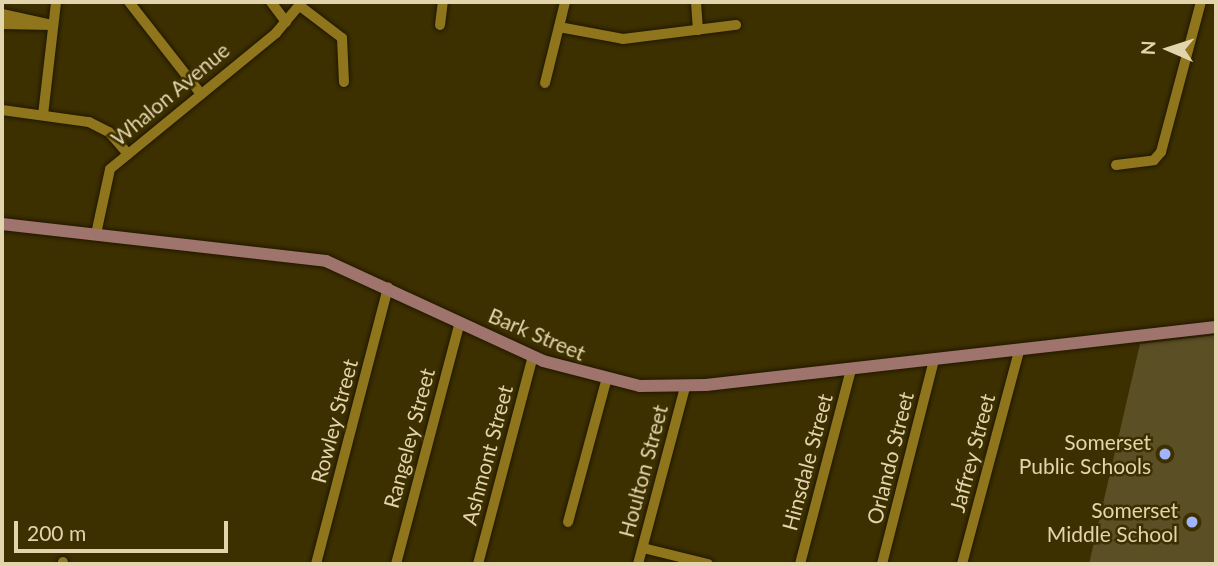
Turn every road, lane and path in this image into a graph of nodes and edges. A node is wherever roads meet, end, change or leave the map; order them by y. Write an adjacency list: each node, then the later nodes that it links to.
1 (56, 2): 12 (street)
2 (129, 2): 19 (street)
3 (271, 2): 10 (street)
4 (443, 2): 13 (street)
5 (565, 2): 15 (street)
6 (696, 2): 16 (street)
7 (1201, 2): 23 (street)
8 (301, 4): 10 (street, Whalon Avenue); 17 (street)
9 (2, 13): 12 (street)
10 (286, 22): 19 (street, Whalon Avenue)
11 (2, 24): 12 (street)
12 (52, 25): 21 (street)
13 (440, 25)
14 (736, 25): 16 (street)
15 (559, 27): 16 (street); 18 (street)
16 (698, 30)
17 (344, 82)
18 (545, 83)
19 (201, 94): 22 (street, Whalon Avenue)
20 (2, 110): 21 (street)
21 (43, 115): 22 (street)
22 (128, 153): 25 (street, Whalon Avenue)
23 (1116, 165)
24 (2, 224): 25 (main road, Bark Street)
25 (96, 234): 26 (main road, Bark Street)
26 (388, 287): 27 (main road, Bark Street); 37 (street, Rowley Street)
27 (460, 322): 30 (main road, Bark Street); 38 (street, Rangeley Street)
28 (1216, 327): 29 (main road, Bark Street)
29 (1019, 351): 31 (main road, Bark Street); 44 (street, Jaffrey Street)
30 (533, 356): 33 (main road, Bark Street); 39 (street, Ashmont Street)
31 (934, 360): 32 (main road, Bark Street); 43 (street, Orlando Street)
32 (851, 369): 34 (main road, Bark Street); 42 (street, Hinsdale Street)
33 (606, 381): 34 (main road, Bark Street); 35 (street)
34 (685, 387): 36 (street, Houlton Street)
35 (568, 522)
36 (643, 548): 40 (street, Houlton Street); 41 (street)
37 (316, 564)
38 (396, 564)
39 (478, 564)
40 (638, 564)
41 (708, 564)
42 (800, 564)
43 (882, 564)
44 (962, 564)

